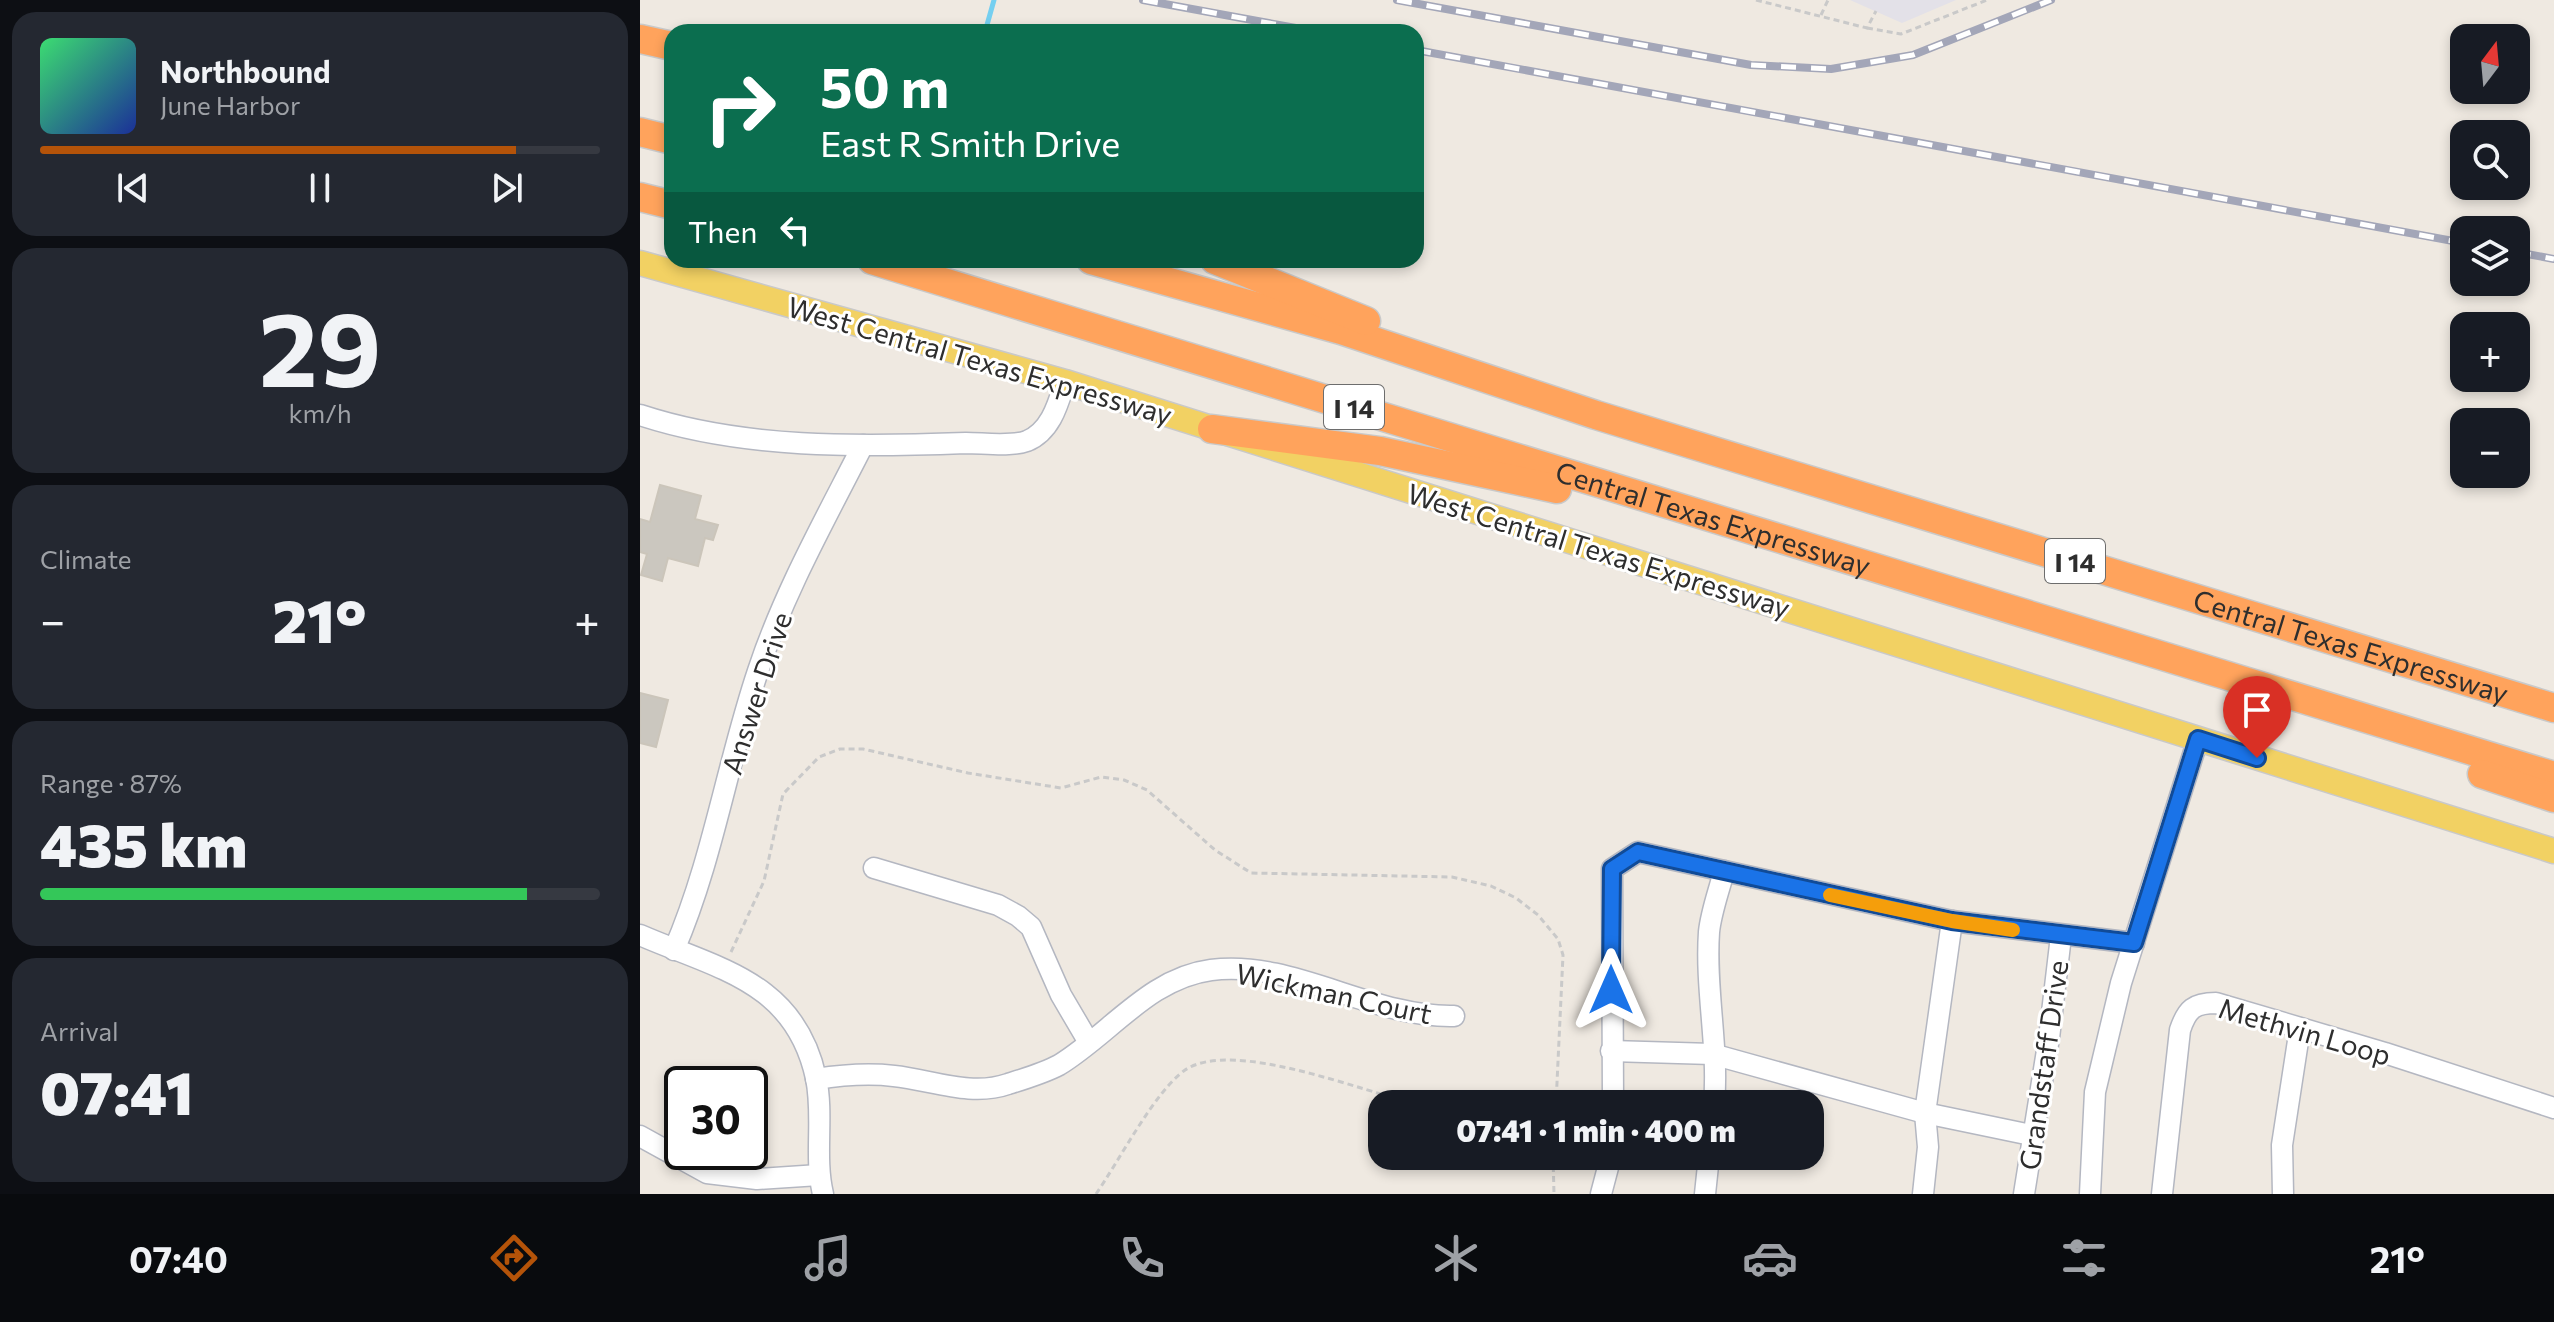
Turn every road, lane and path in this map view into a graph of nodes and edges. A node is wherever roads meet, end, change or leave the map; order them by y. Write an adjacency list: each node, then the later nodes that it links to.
1 (1756, 0): 5 (path)
2 (1828, 0): 5 (path)
3 (1987, 0): 6 (path)
4 (1876, 11): 6 (path)
5 (1820, 16): 6 (path)
6 (1867, 28)
7 (640, 39): 8 (highway)
8 (664, 44)
9 (640, 132): 10 (highway)
10 (664, 138)
11 (640, 197): 12 (highway)
12 (664, 203)
13 (640, 263): 17 (main road, West Central Texas Expressway)
14 (898, 268): 22 (highway, Central Texas Expressway / I 14)
15 (1120, 268): 19 (highway, Central Texas Expressway / I 14)
16 (1236, 268): 19 (highway)
17 (1065, 382): 20 (main road, West Central Texas Expressway); 21 (street)
18 (640, 415): 21 (street)
19 (1596, 415): 24 (highway, Central Texas Expressway / I 14)
20 (1212, 429): 22 (highway); 25 (main road, West Central Texas Expressway)
21 (863, 445): 35 (street, Answer Drive)
22 (1835, 556): 23 (highway, Central Texas Expressway / I 14)
23 (2327, 707): 26 (highway, Central Texas Expressway / I 14); 27 (highway)
24 (2554, 708)
25 (2198, 739): 28 (main road, West Central Texas Expressway); 34 (street)
26 (2554, 776)
27 (2554, 798)
28 (2554, 851)
29 (874, 868): 39 (street)
30 (1724, 871): 31 (street); 40 (street); 41 (street)
31 (1952, 921): 33 (street); 48 (street)
32 (640, 935): 35 (street)
33 (2061, 936): 34 (street); 49 (street, Grandstaff Drive)
34 (2134, 943): 61 (street)
35 (674, 950): 36 (street)
36 (725, 968): 42 (street); 43 (path)
37 (1454, 1016): 39 (street, Wickman Court)
38 (2300, 1028): 47 (street, Methvin Loop); 62 (street, Methvin Loop); 63 (street)
39 (1088, 1041): 42 (street, Wickman Court)
40 (1611, 1051): 41 (street); 44 (street)
41 (1712, 1054): 45 (street); 48 (street)
42 (816, 1079): 54 (street)
43 (1557, 1090)
44 (1612, 1090)
45 (1715, 1090)
46 (1368, 1091): 55 (path)
47 (2554, 1108)
48 (1925, 1113): 49 (street); 59 (street)
49 (2031, 1135): 60 (street, Grandstaff Drive)
50 (640, 1136): 54 (street)
51 (1553, 1170): 56 (path)
52 (1607, 1170): 57 (street)
53 (1708, 1170): 58 (street)
54 (821, 1184)
55 (1096, 1194)
56 (1554, 1194)
57 (1601, 1194)
58 (1705, 1194)
59 (1923, 1194)
60 (2024, 1194)
61 (2090, 1194)
62 (2162, 1194)
63 (2283, 1194)

